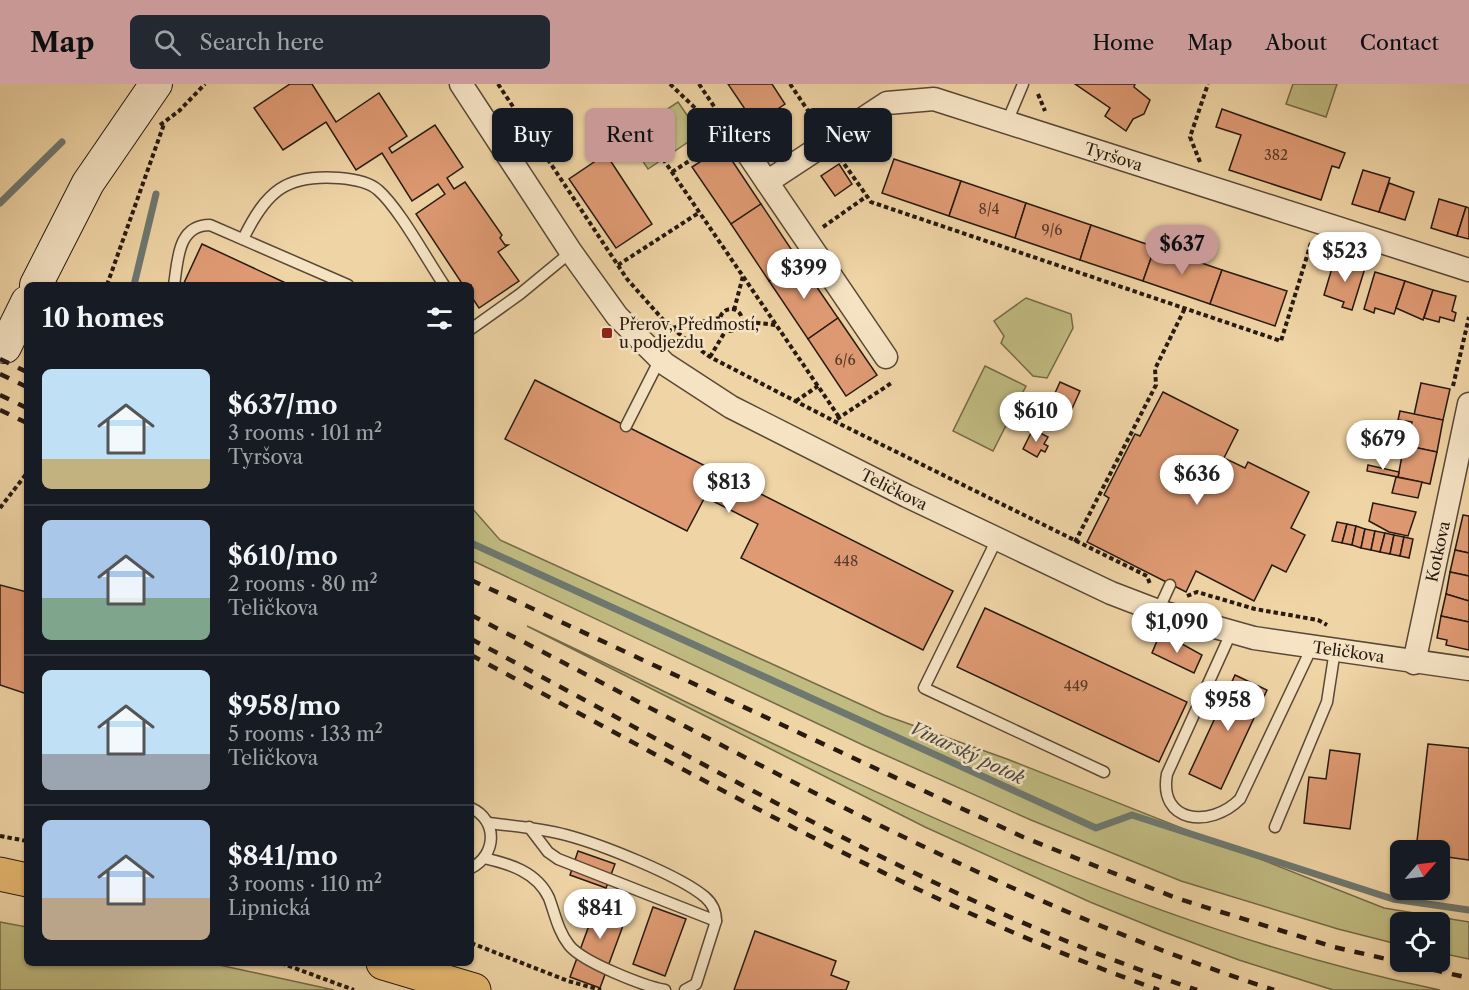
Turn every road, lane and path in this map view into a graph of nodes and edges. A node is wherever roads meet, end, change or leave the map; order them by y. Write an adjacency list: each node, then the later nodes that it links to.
1 (166, 84): 11 (main road)
2 (205, 84): 36 (path)
3 (461, 84): 31 (street, Teličkova)
4 (498, 84): 32 (path)
5 (670, 84): 12 (path)
6 (699, 84): 13 (path)
7 (790, 84): 14 (path)
8 (1023, 84): 17 (lane)
9 (1208, 84): 23 (path)
10 (1038, 91): 16 (path)
11 (150, 92): 35 (main road)
12 (695, 108)
13 (715, 108)
14 (806, 108)
15 (879, 108): 17 (street, Tyršova)
16 (1049, 115)
17 (1007, 122): 33 (street, Tyršova)
18 (804, 158): 25 (street, Tyršova)
19 (665, 162): 24 (path)
20 (693, 162): 24 (path)
21 (753, 162): 25 (street)
22 (844, 162): 26 (path)
23 (1203, 168)
24 (672, 172): 27 (path)
25 (767, 182): 29 (street)
26 (867, 196): 29 (path); 41 (path)
27 (700, 212): 32 (path); 34 (path)
28 (243, 239): 37 (lane); 38 (lane); 39 (lane)
29 (805, 239): 52 (street)
30 (1323, 244): 41 (path)
31 (571, 252): 47 (lane); 53 (street, Teličkova)
32 (618, 266): 48 (path)
33 (1469, 270)
34 (743, 276): 42 (path); 46 (path)
35 (38, 282)
36 (108, 282)
37 (174, 282)
38 (341, 282)
39 (442, 282)
40 (24, 308): 50 (main road)
41 (1185, 308): 65 (path)
42 (734, 310): 44 (path); 45 (path)
43 (1469, 317): 56 (path)
44 (720, 318): 48 (path); 49 (path)
45 (741, 321): 46 (path); 49 (path)
46 (776, 325): 55 (path)
47 (474, 326)
48 (672, 328): 51 (path)
49 (726, 330): 51 (path)
50 (5, 347)
51 (710, 357): 57 (path)
52 (886, 357)
53 (660, 359): 61 (lane); 64 (street, Teličkova)
54 (893, 382): 59 (path)
55 (818, 386): 57 (path); 59 (path)
56 (1453, 386)
57 (796, 401): 60 (path)
58 (1469, 404): 70 (street, Kotkova)
59 (839, 417): 60 (path)
60 (834, 421): 65 (path)
61 (626, 426)
62 (24, 477): 63 (path)
63 (0, 508)
64 (997, 539): 66 (street, Teličkova); 72 (lane)
65 (1076, 542): 66 (path)
66 (1165, 596): 67 (street, Teličkova); 68 (path)
67 (1232, 633): 69 (street, Teličkova); 69 (lane)
68 (1334, 639): 69 (street, Teličkova); 70 (street, Teličkova); 76 (lane)
69 (1312, 647)
70 (1414, 663): 71 (street, Teličkova)
71 (1469, 669)
72 (1104, 772)
73 (474, 811): 74 (lane)
74 (488, 823): 75 (lane); 79 (lane)
75 (529, 827): 83 (lane); 83 (lane)
76 (1275, 827)
77 (0, 836): 78 (path)
78 (24, 841)
79 (484, 858): 80 (lane); 91 (lane)
80 (474, 866)
81 (0, 874): 82 (main road)
82 (24, 879)
83 (716, 921): 88 (lane)
84 (474, 944): 90 (path)
85 (288, 966): 89 (path)
86 (423, 966): 87 (main road)
87 (471, 989)
88 (689, 989)
89 (354, 990)
90 (601, 990)
91 (665, 990)

